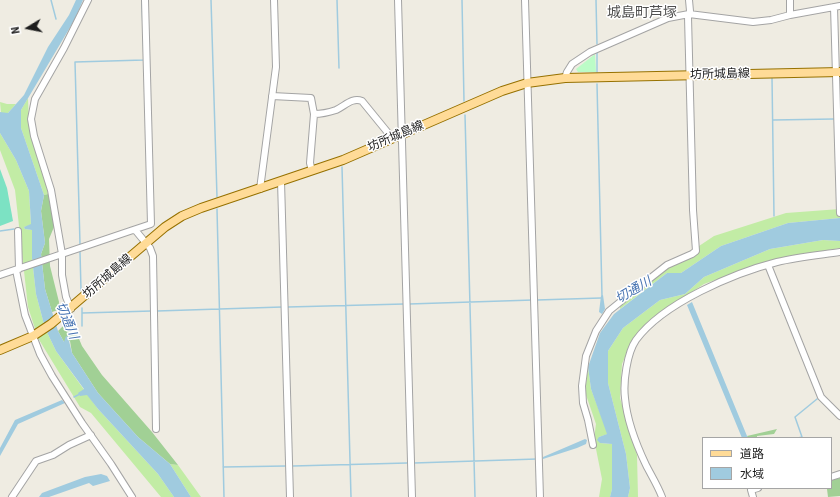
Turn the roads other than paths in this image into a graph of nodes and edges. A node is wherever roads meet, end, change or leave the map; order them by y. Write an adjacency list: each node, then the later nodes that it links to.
1 (88, 0): 27 (street)
2 (145, 0): 23 (street)
3 (274, 0): 15 (street)
4 (398, 0): 17 (street)
5 (525, 0): 14 (street)
6 (689, 0): 9 (street)
7 (790, 0): 10 (street)
8 (837, 6): 10 (street); 11 (street)
9 (689, 14): 10 (street); 12 (street); 13 (street)
10 (790, 15)
11 (838, 72): 12 (main road, 坊所城島線); 22 (street)
12 (689, 75): 13 (main road, 坊所城島線); 37 (street)
13 (565, 78): 14 (main road, 坊所城島線)
14 (527, 83): 17 (main road, 坊所城島線); 43 (street)
15 (272, 96): 16 (street); 21 (street)
16 (314, 114): 18 (street); 19 (street)
17 (402, 134): 18 (main road, 坊所城島線); 42 (street)
18 (393, 139): 19 (main road, 坊所城島線)
19 (312, 171): 20 (main road, 坊所城島線)
20 (281, 182): 21 (main road, 坊所城島線); 41 (street)
21 (260, 188): 25 (main road, 坊所城島線)
22 (840, 212)
23 (134, 230): 25 (street); 27 (street)
24 (18, 232): 29 (street)
25 (146, 243): 31 (main road, 坊所城島線); 35 (street)
26 (840, 252): 28 (street)
27 (61, 254): 29 (street); 31 (street)
28 (768, 265): 34 (street); 44 (street)
29 (19, 269): 30 (street); 32 (street)
30 (0, 275)
31 (71, 309): 32 (main road, 坊所城島線)
32 (33, 336): 33 (main road, 坊所城島線); 36 (street)
33 (0, 350)
34 (840, 416)
35 (156, 429)
36 (91, 435): 39 (street); 40 (street)
37 (593, 446)
38 (754, 489): 45 (street)
39 (12, 497)
40 (132, 497)
41 (290, 497)
42 (412, 497)
43 (540, 497)
44 (662, 497)
45 (753, 497)

